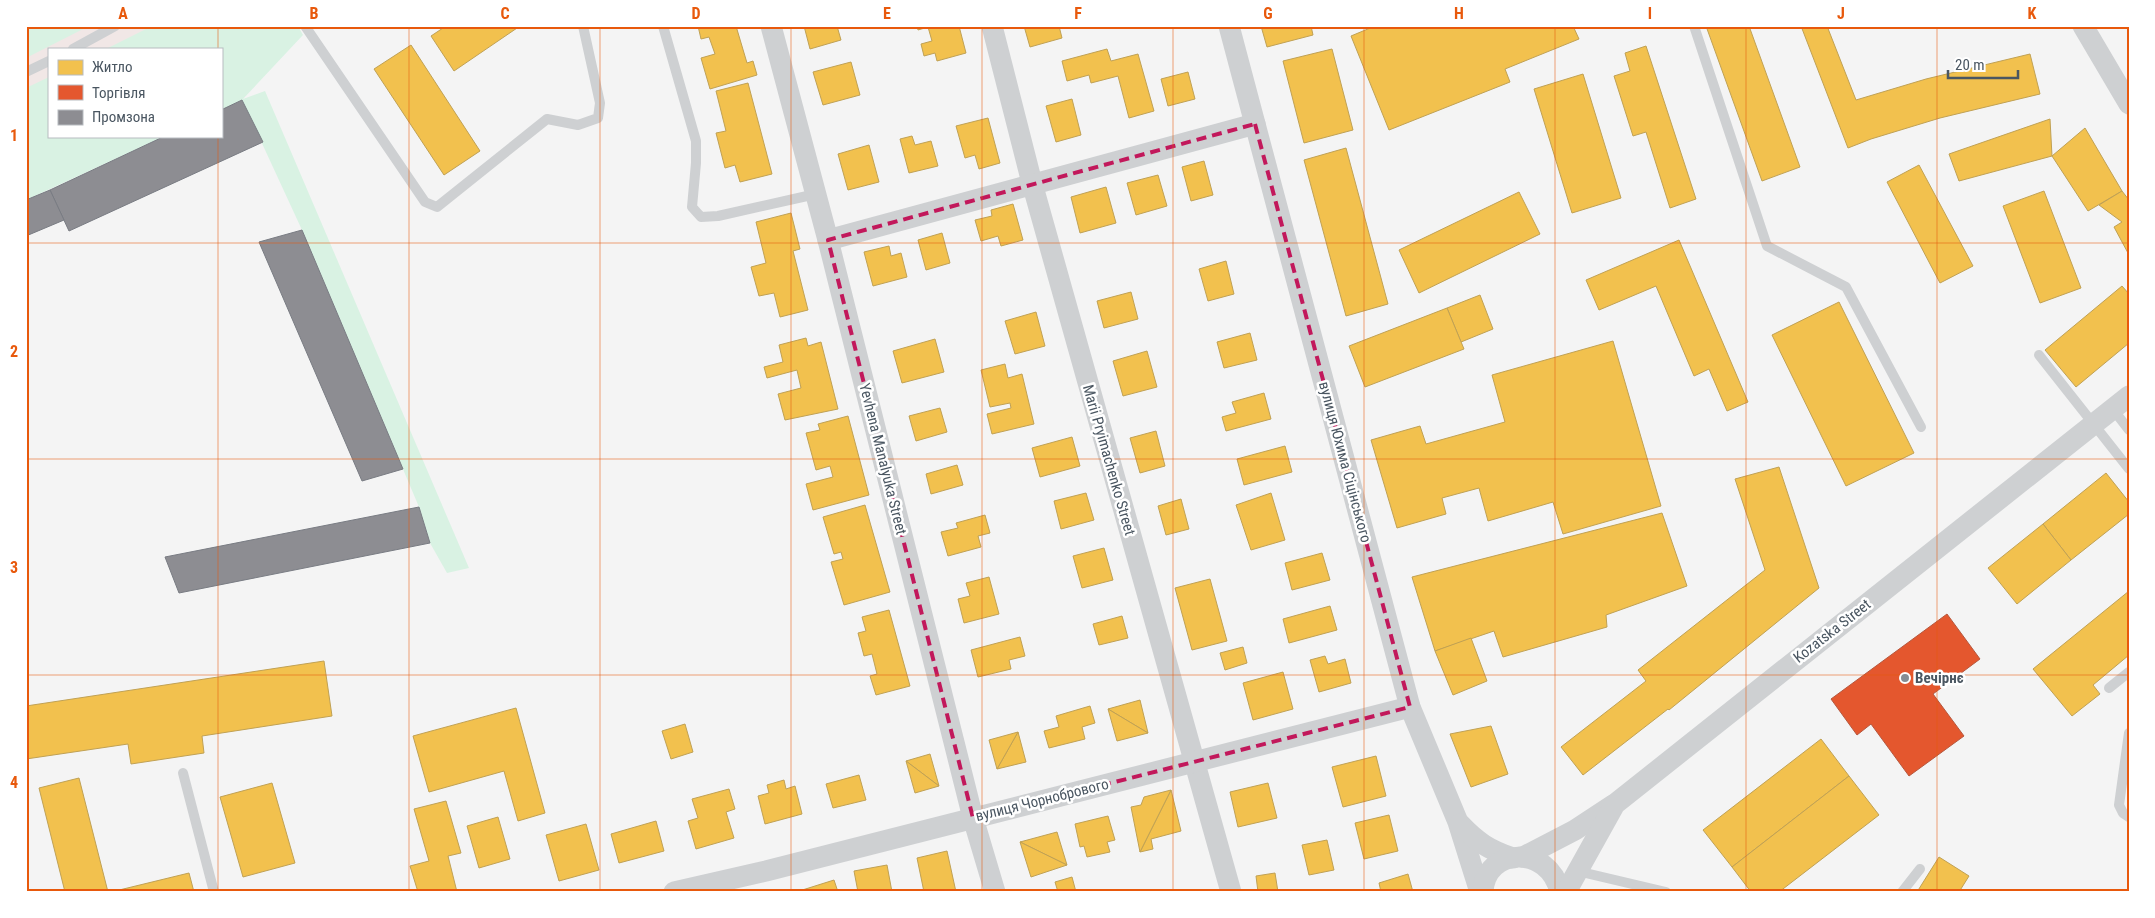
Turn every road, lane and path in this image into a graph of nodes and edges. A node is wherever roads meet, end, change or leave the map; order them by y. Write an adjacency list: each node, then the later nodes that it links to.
1 (115, 26): 10 (lane)
2 (305, 26): 3 (lane)
3 (583, 26)
4 (664, 26): 16 (lane)
5 (771, 26): 16 (street, Yevhena Manalyuka Street)
6 (992, 26): 15 (street, Marii Pryimachenko Street)
7 (1229, 26): 14 (street, вулиця Юхима Сіцінського)
8 (1694, 26): 21 (lane)
9 (2083, 26): 13 (street)
10 (74, 48)
11 (48, 61): 12 (lane)
12 (26, 72)
13 (2129, 104)
14 (1255, 124): 15 (street); 26 (street, вулиця Юхима Сіцінського)
15 (1032, 183): 17 (street); 28 (street, Marii Pryimachenko Street)
16 (816, 194): 17 (street, Yevhena Manalyuka Street)
17 (828, 240): 32 (street, Yevhena Manalyuka Street)
18 (2039, 355): 20 (lane)
19 (2121, 402): 20 (street, Kozatska Street); 22 (lane)
20 (2092, 425): 23 (lane); 30 (street, Kozatska Street)
21 (1921, 428)
22 (2129, 430)
23 (2129, 468)
24 (2129, 672): 25 (lane)
25 (2109, 688)
26 (1410, 707): 28 (street, вулиця Чорнобрового); 33 (street, вулиця Юхима Сіцінського)
27 (2129, 733): 31 (lane)
28 (1194, 762): 32 (street, вулиця Чорнобрового); 42 (street, Marii Pryimachenko Street)
29 (183, 773): 38 (lane)
30 (1615, 804): 34 (street); 37 (street, Kozatska Street)
31 (2129, 817)
32 (973, 818): 36 (street, вулиця Чорнобрового); 41 (street, Yevhena Manalyuka Street)
33 (1458, 822): 34 (street); 43 (street, вулиця Юхима Сіцінського)
34 (1518, 857): 43 (street); 44 (street)
35 (1920, 869): 47 (lane)
36 (766, 871): 39 (street, вулиця Чорнобрового); 40 (street)
37 (1577, 872): 45 (street, Kozatska Street); 46 (lane)
38 (214, 892)
39 (674, 892)
40 (751, 892)
41 (995, 892)
42 (1231, 892)
43 (1482, 892)
44 (1560, 892)
45 (1566, 892)
46 (1666, 892)
47 (1902, 892)

